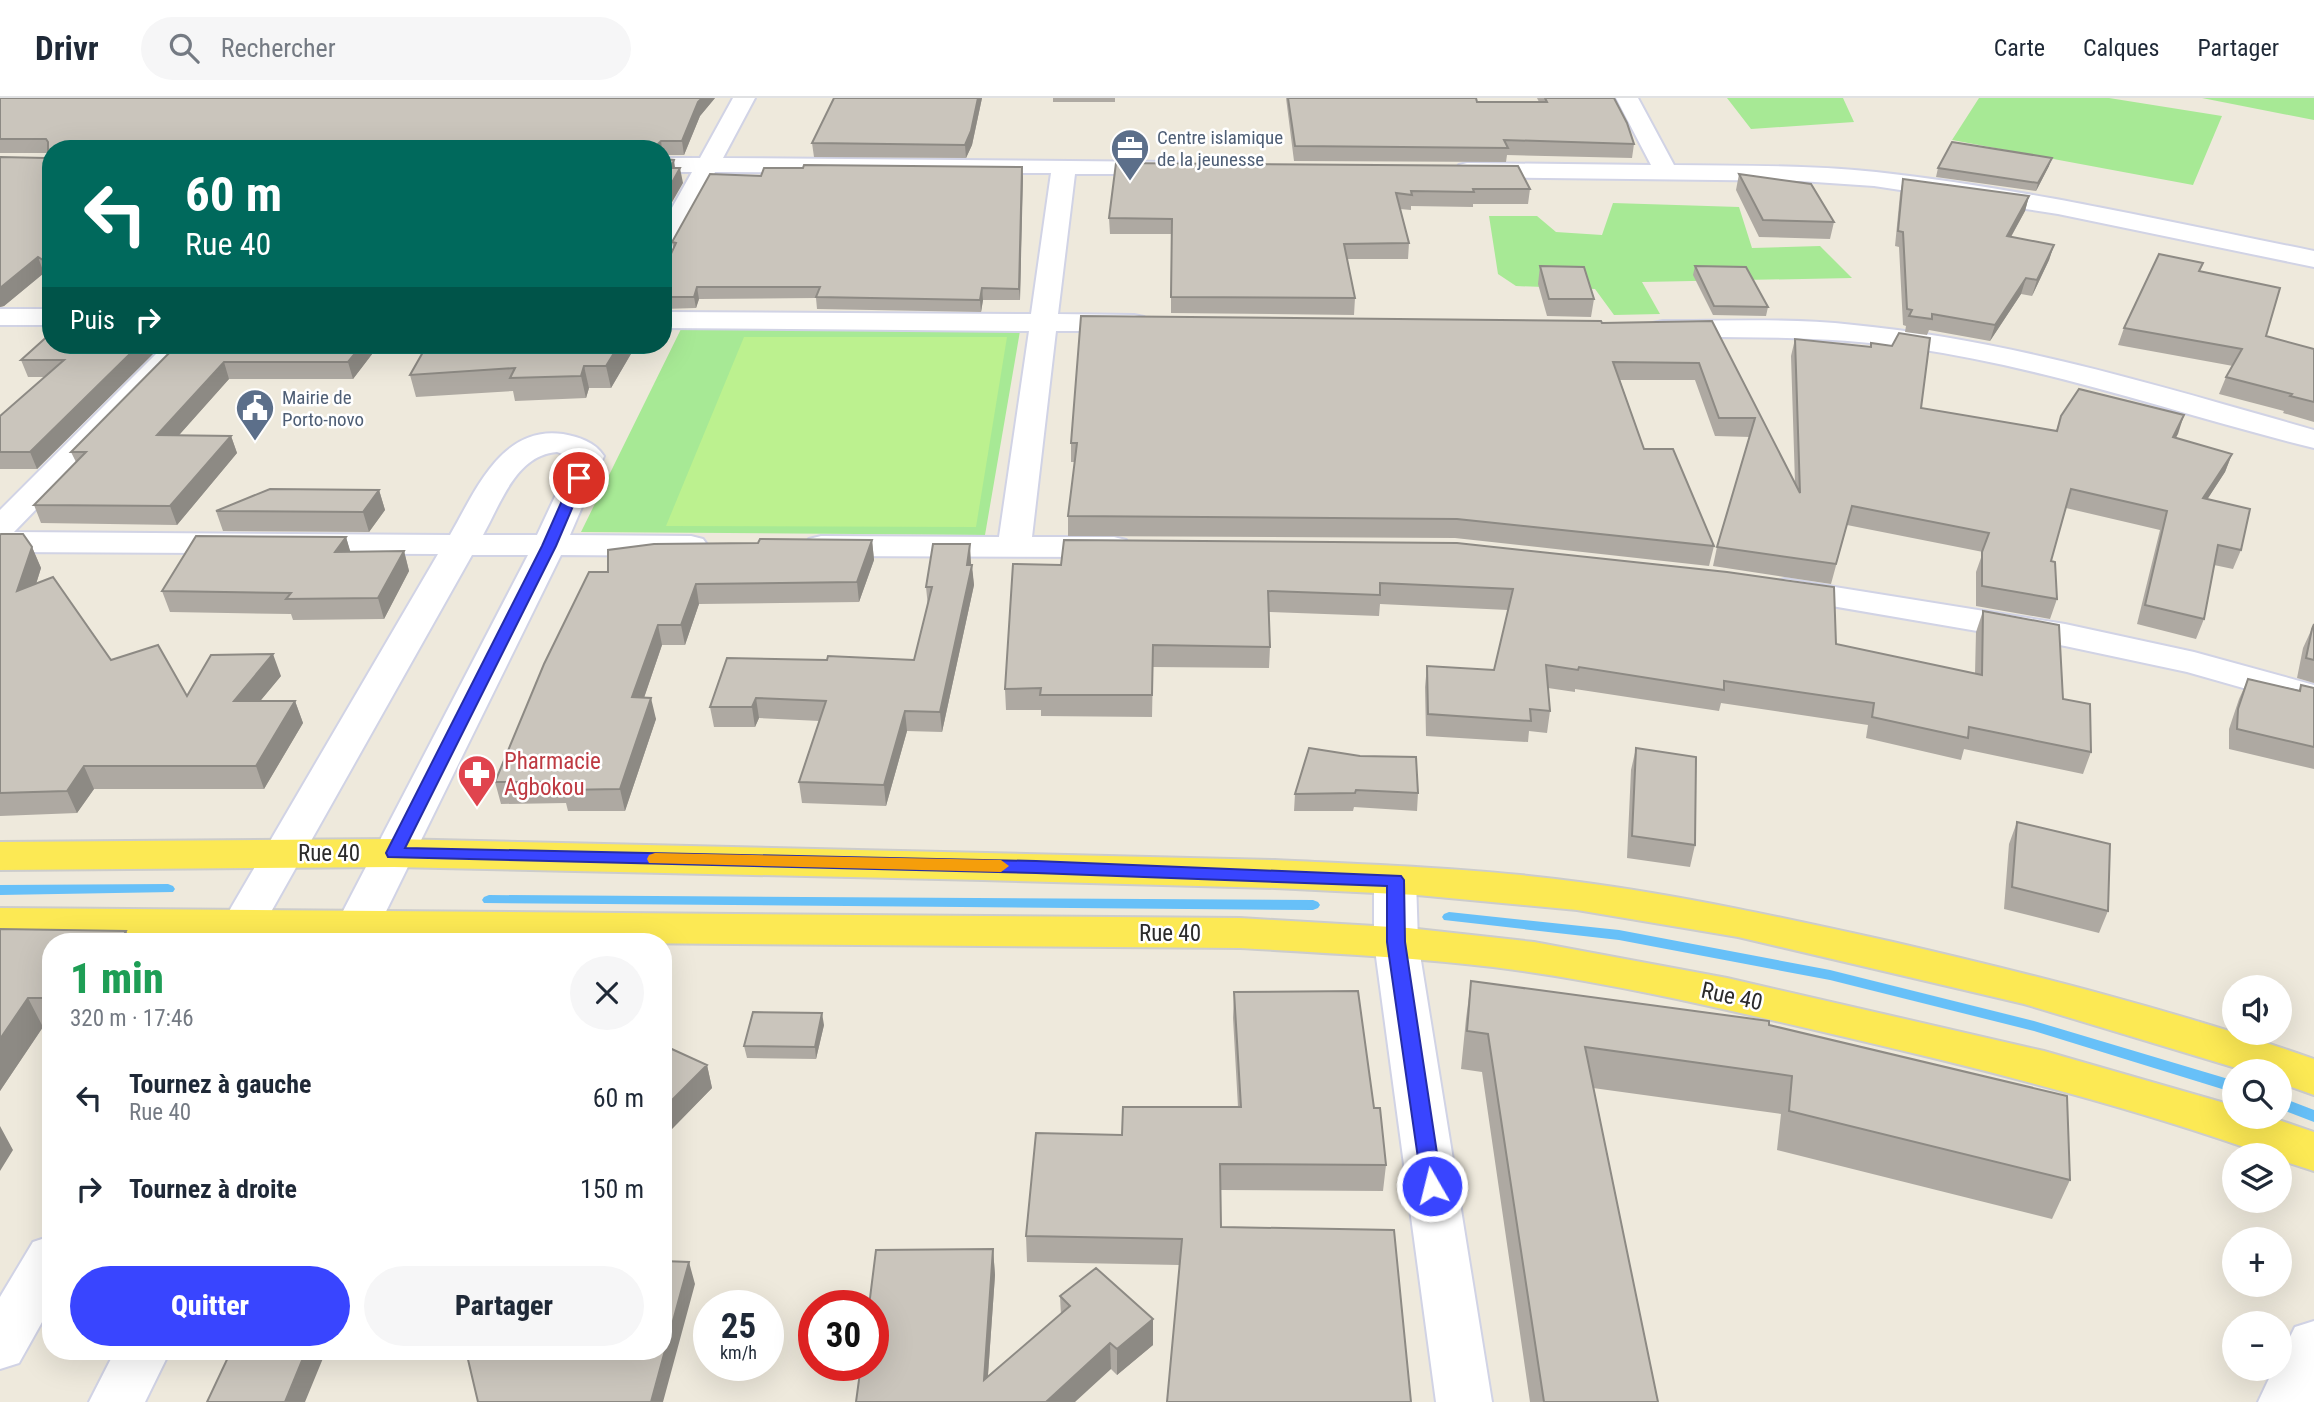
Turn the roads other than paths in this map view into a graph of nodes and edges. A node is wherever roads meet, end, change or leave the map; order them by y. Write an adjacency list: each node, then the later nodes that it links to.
1 (744, 98): 4 (street)
2 (1627, 98): 8 (street)
3 (672, 165): 4 (street)
4 (708, 165): 5 (street); 9 (street)
5 (1064, 167): 6 (street); 14 (street)
6 (1188, 167)
7 (1450, 170): 8 (street)
8 (1666, 172): 10 (street)
9 (672, 231)
10 (2314, 259)
11 (0, 317): 12 (street)
12 (42, 317)
13 (672, 320): 14 (street)
14 (1044, 322): 15 (street); 25 (street)
15 (1154, 323)
16 (1635, 328): 18 (street)
17 (172, 354): 19 (street)
18 (2314, 439)
19 (0, 528)
20 (0, 542): 21 (street)
21 (461, 544): 22 (street); 22 (street); 30 (street)
22 (549, 546): 23 (street); 29 (street)
23 (727, 546)
24 (795, 546): 25 (street)
25 (1014, 546): 26 (street)
26 (1150, 547)
27 (1751, 584): 28 (street)
28 (2314, 696)
29 (394, 853): 30 (main road, Rue 40); 32 (main road, Rue 40); 35 (street)
30 (282, 854): 31 (main road, Rue 40); 34 (street)
31 (0, 856)
32 (1395, 880): 36 (street); 37 (main road, Rue 40)
33 (0, 923): 34 (main road, Rue 40)
34 (237, 933): 35 (main road, Rue 40)
35 (354, 933): 36 (main road, Rue 40)
36 (1396, 942): 38 (main road, Rue 40); 44 (street)
37 (2314, 1077)
38 (2314, 1152)
39 (42, 1273): 41 (street)
40 (2314, 1344): 45 (street)
41 (0, 1346)
42 (138, 1360): 43 (street)
43 (117, 1402)
44 (1464, 1402)
45 (2286, 1402)

